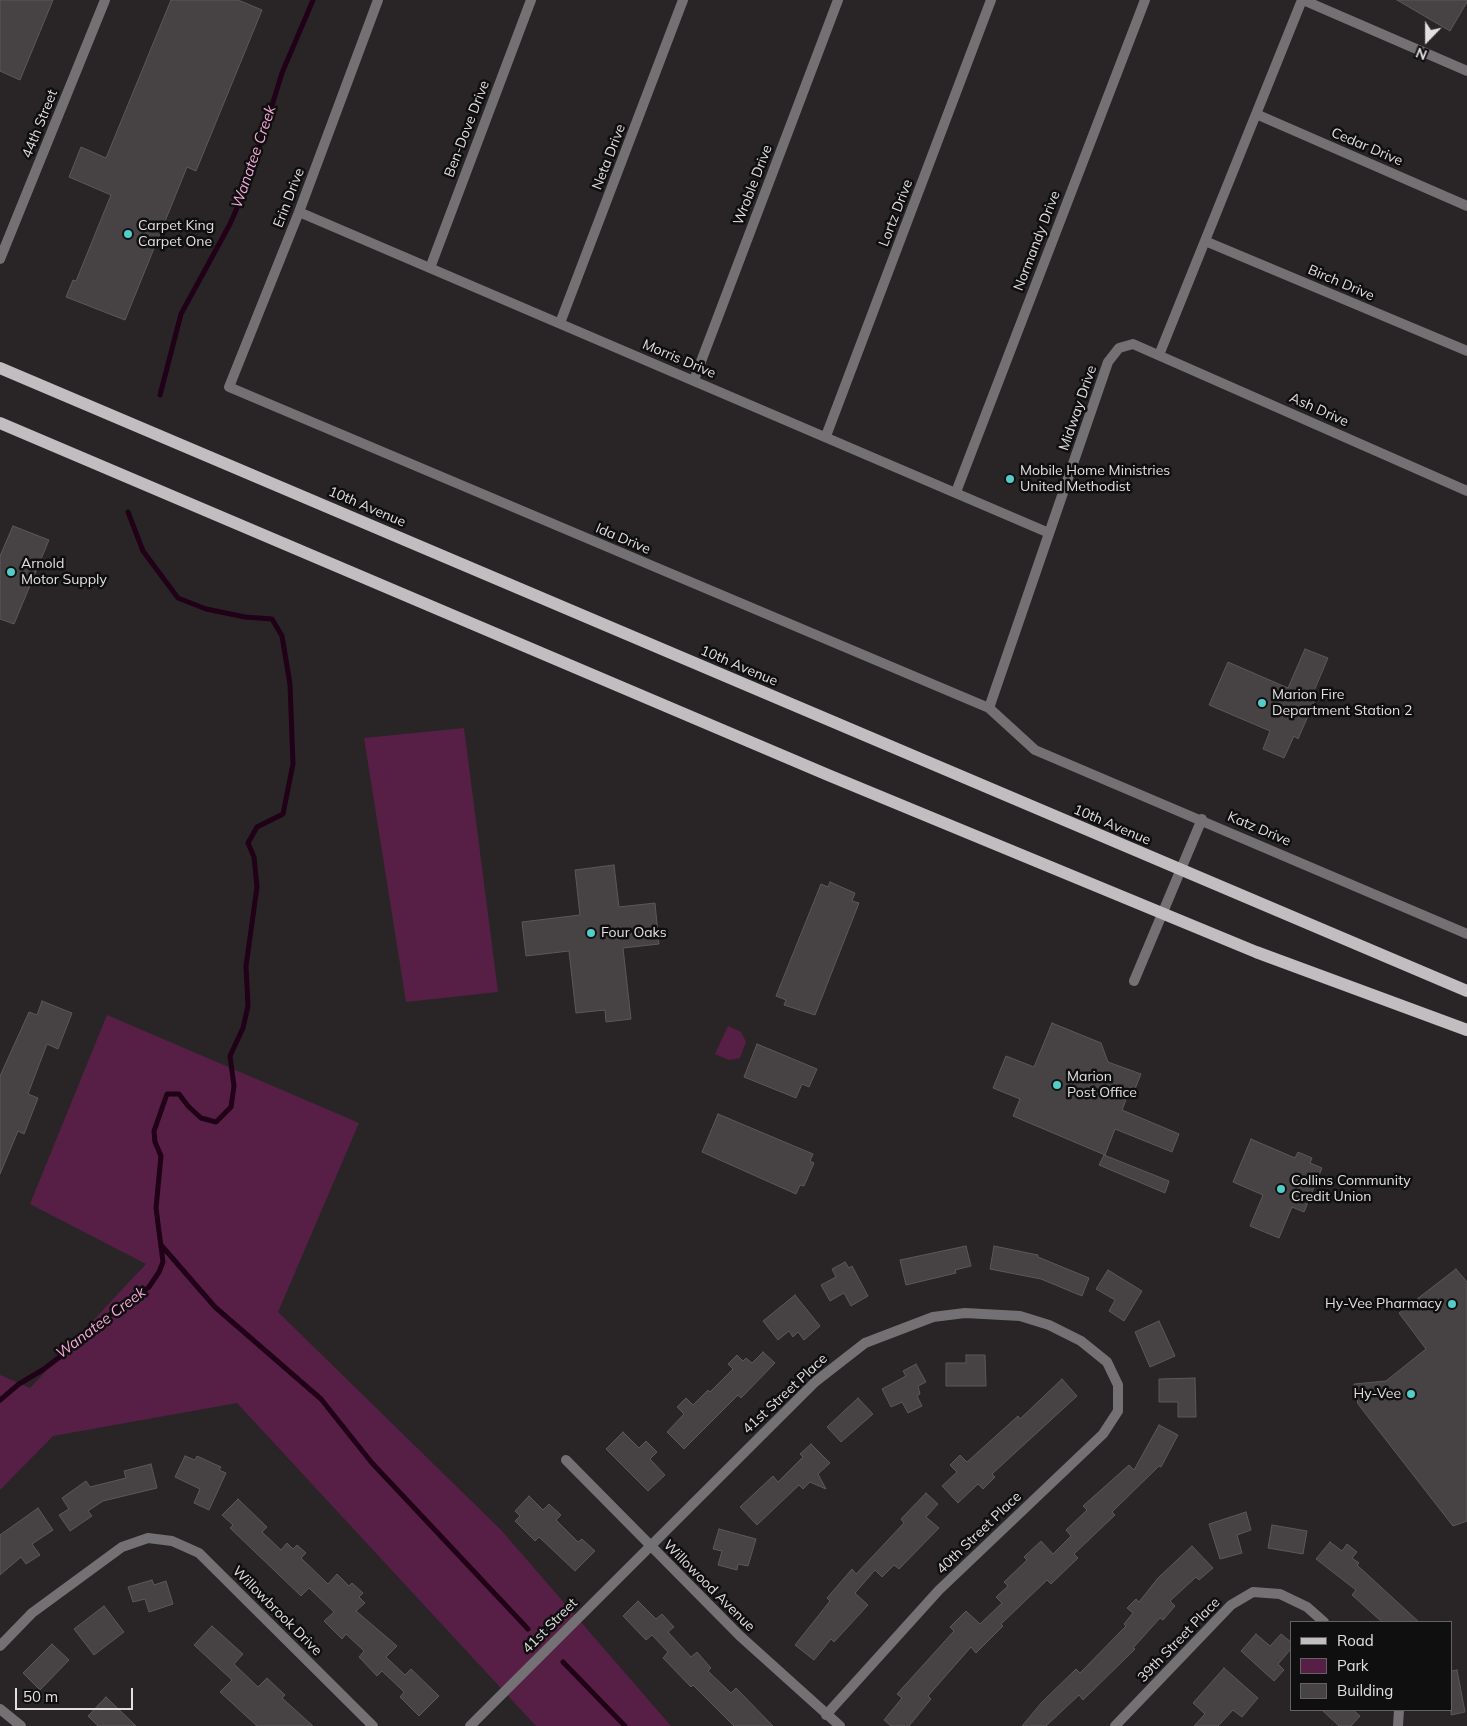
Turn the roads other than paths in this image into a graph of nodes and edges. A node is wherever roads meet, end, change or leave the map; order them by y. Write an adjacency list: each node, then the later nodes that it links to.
1 (105, 0): 14 (street, 44th Street)
2 (378, 0): 12 (street, Erin Drive)
3 (531, 0): 15 (street, Ben-Dove Drive)
4 (683, 0): 16 (street, Neta Drive)
5 (838, 0): 20 (street, Wroble Drive)
6 (991, 0): 23 (street, Lortz Drive)
7 (1145, 0): 25 (street, Normandy Drive)
8 (1302, 0): 9 (street); 10 (street)
9 (1467, 71)
10 (1256, 114): 11 (street, Cedar Drive); 13 (street)
11 (1467, 206)
12 (299, 212): 15 (street, Morris Drive); 21 (street, Erin Drive)
13 (1205, 241): 17 (street, Birch Drive); 18 (street)
14 (0, 259)
15 (430, 268): 16 (street, Morris Drive)
16 (560, 323): 20 (street, Morris Drive)
17 (1467, 351)
18 (1159, 355): 24 (street, Ash Drive); 26 (street, Midway Drive)
19 (0, 368): 29 (main road, 10th Avenue)
20 (694, 380): 23 (street, Morris Drive)
21 (247, 395): 27 (street, Ida Drive)
22 (0, 423): 30 (main road)
23 (826, 436): 25 (street, Morris Drive)
24 (1467, 491)
25 (956, 492): 26 (street, Morris Drive)
26 (1049, 533): 27 (street, Midway Drive)
27 (988, 708): 28 (street)
28 (1202, 820): 29 (street); 31 (street, Katz Drive)
29 (1180, 870): 30 (street); 33 (main road, 10th Avenue)
30 (1162, 913): 32 (street); 34 (main road)
31 (1467, 934)
32 (1134, 980)
33 (1467, 991)
34 (1467, 1030)
35 (1107, 1362): 37 (street, 41st Street Place); 42 (street, 40th Street Place)
36 (566, 1460): 37 (street, Willowood Avenue)
37 (649, 1546): 42 (street, Willowood Avenue); 45 (street, 41st Street)
38 (1323, 1621): 47 (street, 39th Street Place)
39 (0, 1646): 44 (street, Willowbrook Drive)
40 (0, 1709): 43 (street)
41 (1399, 1711): 48 (street)
42 (826, 1715): 46 (street, Willowood Avenue)
43 (21, 1726)
44 (373, 1726)
45 (470, 1726)
46 (840, 1726)
47 (1115, 1726)
48 (1398, 1726)

